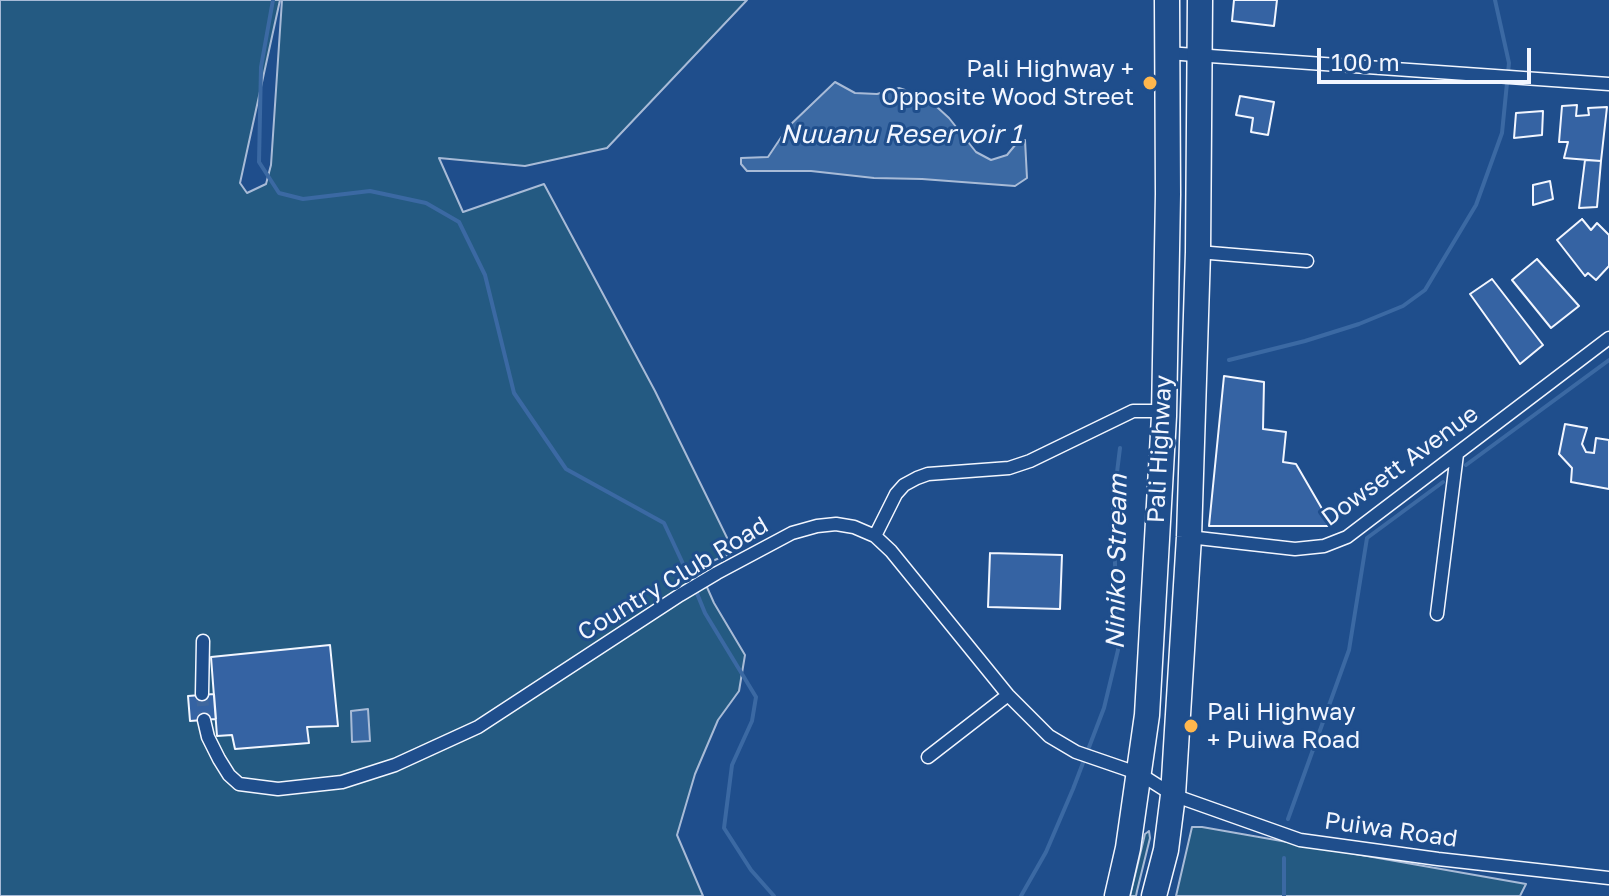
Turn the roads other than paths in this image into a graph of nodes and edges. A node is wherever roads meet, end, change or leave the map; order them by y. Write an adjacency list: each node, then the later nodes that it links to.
1 (1167, 0): 3 (highway, Pali Highway)
2 (1200, 0): 4 (highway, Pali Highway)
3 (1167, 53): 4 (street); 9 (highway, Pali Highway)
4 (1200, 54): 5 (street); 6 (highway, Pali Highway)
5 (1609, 84)
6 (1198, 252): 7 (street); 12 (highway, Pali Highway)
7 (1307, 261)
8 (1609, 338): 10 (street, Dowsett Avenue)
9 (1164, 414): 11 (street); 12 (highway); 14 (highway, Pali Highway)
10 (1457, 454): 12 (street, Dowsett Avenue); 13 (street)
11 (875, 536): 17 (street, Country Club Road); 18 (street, Country Club Road)
12 (1189, 537): 14 (highway); 21 (highway, Pali Highway)
13 (1437, 614)
14 (1151, 635): 20 (highway, Pali Highway)
15 (203, 641): 16 (street)
16 (202, 694)
17 (1008, 695): 19 (street); 20 (street, Country Club Road)
18 (204, 720)
19 (928, 757)
20 (1140, 774): 21 (street, Country Club Road); 23 (highway, Pali Highway)
21 (1173, 795): 22 (street, Puiwa Road); 24 (highway, Pali Highway)
22 (1609, 878)
23 (1117, 896)
24 (1154, 896)

